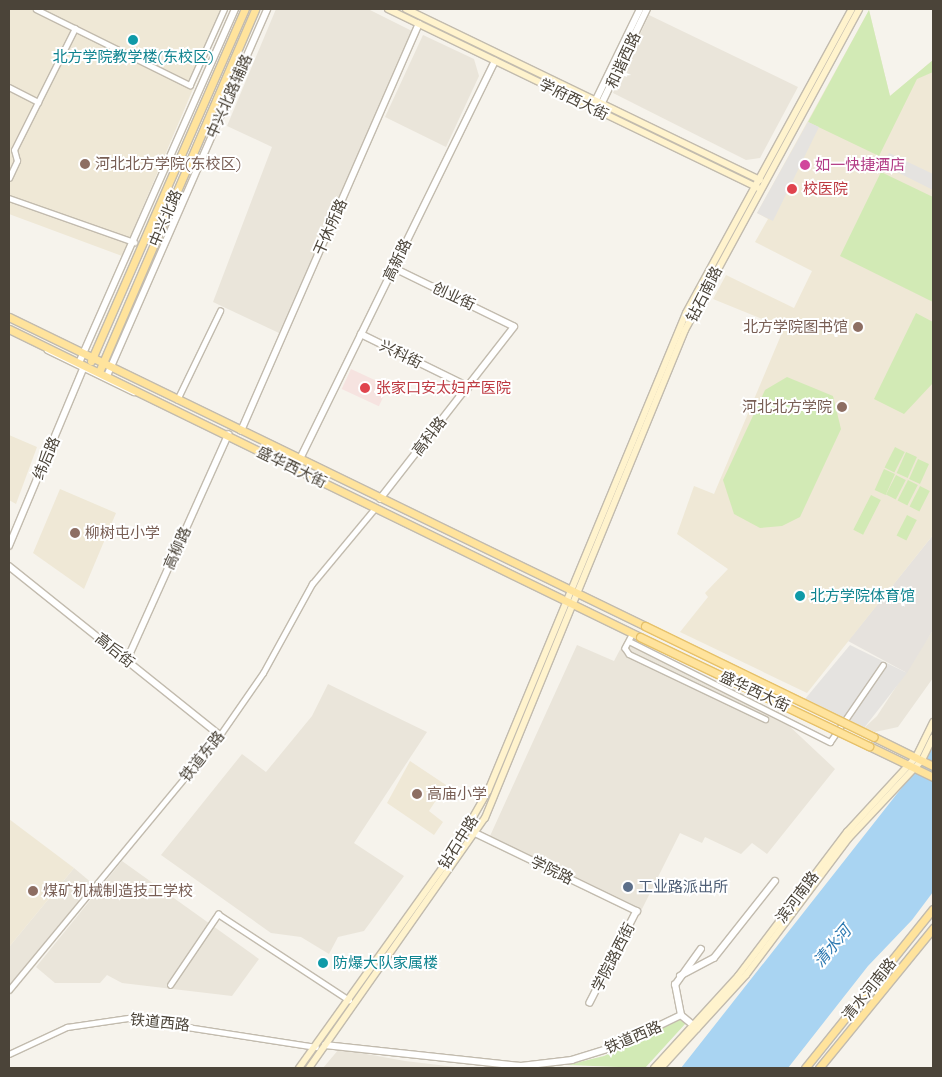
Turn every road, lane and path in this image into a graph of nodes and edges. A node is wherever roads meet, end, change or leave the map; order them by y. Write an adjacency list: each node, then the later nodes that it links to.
1 (36, 9): 14 (street)
2 (224, 9): 14 (street)
3 (235, 9): 27 (street, 中兴北路辅路)
4 (245, 9): 35 (main road, 中兴北路)
5 (255, 9): 36 (main road, 中兴北路)
6 (267, 9): 38 (street, 中兴北路辅路)
7 (388, 9): 13 (main road, 学府西大街)
8 (406, 9): 17 (main road, 学府西大街)
9 (640, 9): 17 (street, 和谐西路)
10 (647, 9): 19 (street, 和谐西路)
11 (852, 9): 24 (main road, 钻石南路)
12 (858, 9): 24 (main road, 钻石南路)
13 (420, 24): 15 (main road, 学府西大街); 44 (street, 干休所路)
14 (75, 28): 18 (street)
15 (494, 61): 20 (main road, 学府西大街); 28 (street, 高新路)
16 (9, 87): 18 (street)
17 (595, 100): 19 (main road, 学府西大街); 20 (street, 和谐西路)
18 (38, 102): 21 (street)
19 (602, 104): 20 (street, 和谐西路); 24 (main road, 学府西大街)
20 (595, 109): 25 (main road, 学府西大街)
21 (14, 150): 22 (street); 23 (street)
22 (9, 154)
23 (9, 178)
24 (761, 181): 25 (main road, 钻石南路)
25 (757, 188): 53 (main road, 钻石南路); 54 (main road, 钻石南路)
26 (9, 198): 27 (street)
27 (134, 242): 34 (street, 中兴北路辅路)
28 (393, 268): 31 (street, 创业街); 33 (street, 高新路)
29 (220, 311): 43 (street)
30 (9, 317): 34 (main road, 盛华西大街)
31 (514, 327): 41 (street, 高科路)
32 (9, 329): 37 (main road, 盛华西大街)
33 (361, 334): 41 (street, 兴科街); 46 (street, 高新路)
34 (84, 354): 35 (main road, 盛华西大街); 37 (street, 中兴北路辅路)
35 (93, 358): 36 (main road, 盛华西大街); 37 (main road, 中兴北路)
36 (103, 363): 38 (main road, 盛华西大街); 39 (main road, 中兴北路)
37 (83, 367): 39 (main road, 盛华西大街); 42 (street); 49 (street, 纬后路)
38 (112, 367): 40 (street, 中兴北路辅路); 43 (main road, 盛华西大街)
39 (98, 372): 40 (main road, 盛华西大街)
40 (107, 376): 42 (main road, 盛华西大街)
41 (469, 387): 47 (street, 高科路)
42 (141, 393): 45 (main road, 盛华西大街)
43 (177, 400): 44 (main road, 盛华西大街)
44 (241, 431): 46 (main road, 盛华西大街)
45 (228, 435): 48 (main road, 盛华西大街); 59 (street, 高柳路)
46 (300, 459): 47 (main road, 盛华西大街)
47 (380, 499): 50 (main road, 盛华西大街)
48 (375, 508): 51 (main road, 盛华西大街); 63 (street, 铁道东路)
49 (9, 546)
50 (478, 546): 51 (main road); 53 (main road, 盛华西大街)
51 (473, 556): 55 (main road, 盛华西大街)
52 (10, 569): 59 (street, 高后街)
53 (572, 590): 54 (main road, 盛华西大街); 55 (main road, 钻石中路)
54 (579, 594): 56 (main road, 钻石中路); 65 (main road, 盛华西大街, bridge)
55 (568, 601): 56 (main road, 盛华西大街); 69 (main road, 钻石中路)
56 (575, 605): 57 (main road, 盛华西大街); 70 (main road, 钻石中路)
57 (636, 635): 58 (street); 67 (main road, 盛华西大街, bridge)
58 (629, 641): 60 (street); 61 (street)
59 (127, 660): 63 (street, 高后街)
60 (883, 665)
61 (765, 720)
62 (933, 722): 65 (main road, 滨河南路)
63 (220, 735): 78 (street, 铁道东路)
64 (933, 737): 65 (main road, 滨河南路)
65 (920, 760): 66 (main road, 盛华西大街); 67 (main road, 滨河南路)
66 (933, 766)
67 (914, 768): 68 (main road, 盛华西大街); 82 (main road, 滨河南路)
68 (933, 777)
69 (467, 829): 70 (street, 学院路); 79 (main road, 钻石中路)
70 (476, 833): 73 (street, 学院路); 83 (main road, 钻石中路)
71 (775, 881): 76 (street)
72 (933, 909): 90 (main road, 清水河南路)
73 (637, 911): 80 (street, 学院路西街)
74 (933, 928): 91 (main road, 清水河南路)
75 (701, 949): 76 (street)
76 (680, 976): 81 (street)
77 (170, 985): 79 (street)
78 (9, 990)
79 (348, 1000): 84 (main road, 钻石中路)
80 (590, 1003)
81 (681, 1015): 82 (street); 83 (street, 铁道西路)
82 (695, 1026): 88 (main road, 滨河南路); 89 (main road, 滨河南路)
83 (325, 1045): 87 (main road, 钻石中路)
84 (316, 1047): 85 (street, 铁道西路); 86 (main road, 钻石中路)
85 (9, 1054)
86 (299, 1068)
87 (309, 1068)
88 (654, 1068)
89 (660, 1068)
90 (805, 1068)
91 (819, 1068)

